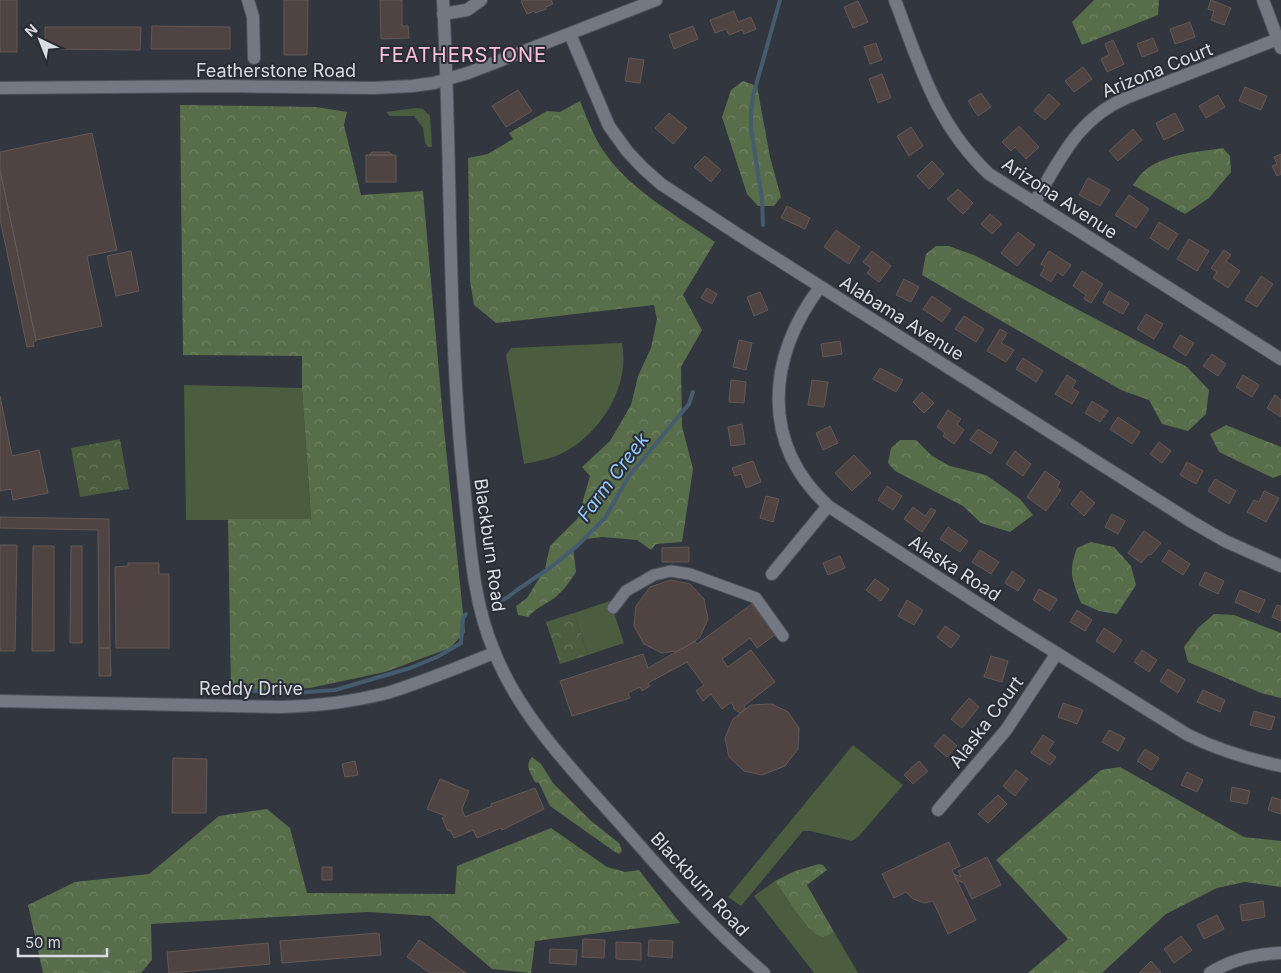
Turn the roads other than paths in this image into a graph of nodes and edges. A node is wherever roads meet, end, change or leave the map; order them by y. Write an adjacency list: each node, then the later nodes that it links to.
1 (248, 0): 10 (street)
2 (443, 0): 7 (street, Blackburn Road)
3 (481, 0): 7 (street)
4 (656, 0): 8 (street, Featherstone Road)
5 (895, 0): 13 (street, Arizona Avenue)
6 (1263, 0): 9 (street)
7 (443, 14): 11 (street, Blackburn Road)
8 (570, 34): 11 (street, Featherstone Road); 14 (street, Alabama Avenue)
9 (1279, 44): 13 (street, Arizona Court)
10 (254, 58)
11 (447, 80): 12 (street, Featherstone Road); 21 (street, Blackburn Road)
12 (0, 88)
13 (1034, 204): 15 (street, Arizona Avenue)
14 (820, 287): 16 (street, Alaska Road); 17 (street, Alabama Avenue)
15 (1281, 360)
16 (828, 506): 18 (street); 22 (street, Alaska Road)
17 (1281, 566)
18 (772, 574)
19 (613, 608): 20 (street)
20 (783, 636)
21 (494, 652): 23 (street, Reddy Drive); 27 (street, Blackburn Road)
22 (1057, 653): 24 (street, Alaska Road); 25 (street, Alaska Court)
23 (0, 701)
24 (1281, 766)
25 (938, 810)
26 (1281, 953): 28 (street)
27 (764, 973)
28 (1210, 973)

